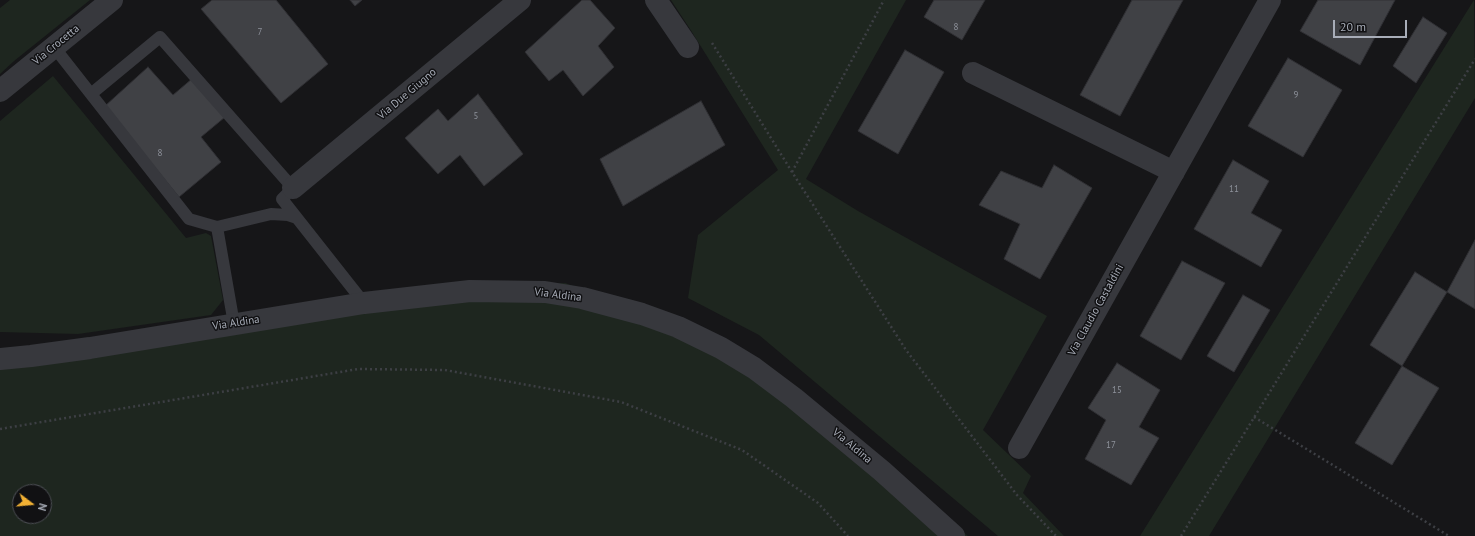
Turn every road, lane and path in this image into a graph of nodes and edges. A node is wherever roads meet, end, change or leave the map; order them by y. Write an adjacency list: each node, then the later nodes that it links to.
1 (112, 0): 7 (street, Via Crocetta)
2 (520, 0): 15 (street, Via Due Giugno)
3 (656, 0): 8 (street)
4 (884, 0): 13 (path)
5 (1270, 0): 14 (street, Via Claudio Castaldini)
6 (710, 40): 13 (path)
7 (54, 47): 11 (street, Via Crocetta); 12 (lane)
8 (688, 47)
9 (1475, 59): 23 (path)
10 (973, 73): 14 (street)
11 (0, 91)
12 (91, 94): 15 (lane); 17 (lane)
13 (792, 172): 28 (path)
14 (1174, 172): 25 (street, Via Claudio Castaldini)
15 (293, 188): 16 (lane)
16 (297, 218): 17 (lane); 18 (lane)
17 (217, 227): 19 (lane)
18 (364, 303): 19 (street, Via Aldina); 27 (street, Via Aldina)
19 (234, 324): 21 (street, Via Aldina)
20 (0, 348): 21 (street, Via Aldina)
21 (90, 348): 22 (street, Via Aldina)
22 (0, 359)
23 (1254, 417): 29 (path); 30 (path)
24 (0, 429): 26 (path)
25 (1019, 448)
26 (848, 536)
27 (954, 536)
28 (1056, 536)
29 (1181, 536)
30 (1449, 536)

